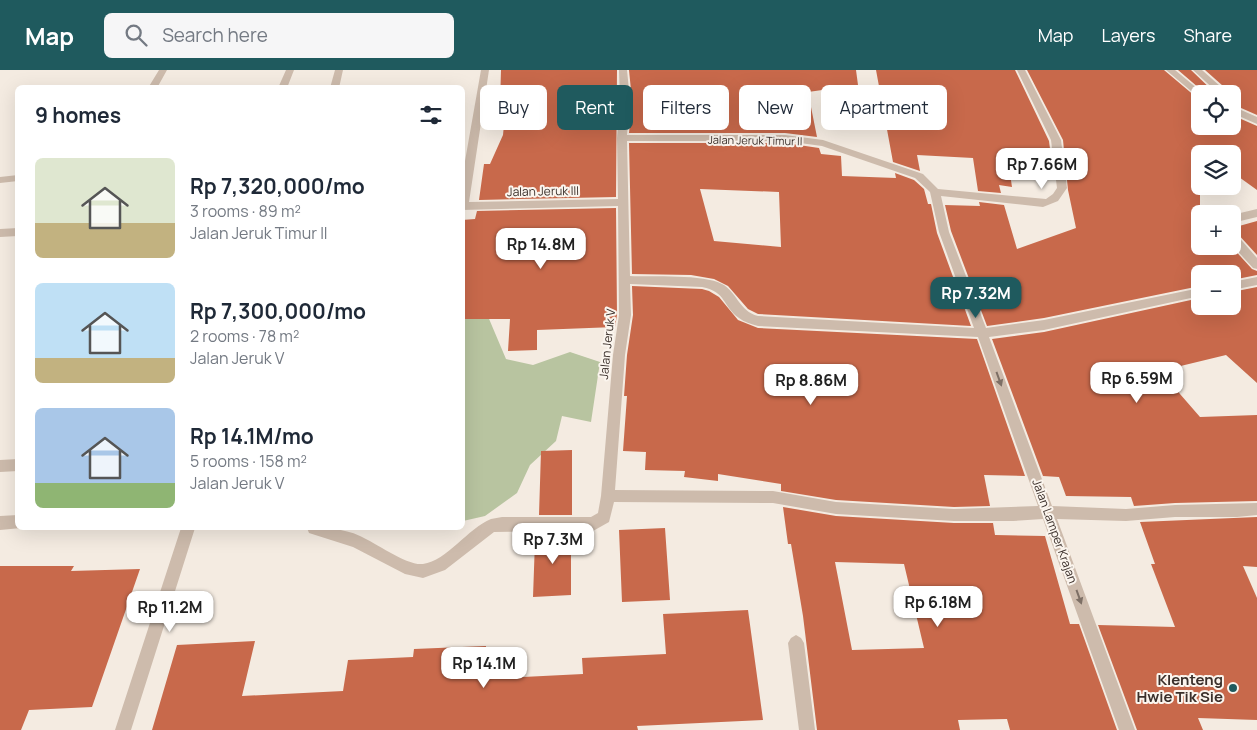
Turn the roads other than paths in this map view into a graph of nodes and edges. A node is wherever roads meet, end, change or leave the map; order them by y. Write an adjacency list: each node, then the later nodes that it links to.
1 (163, 70): 9 (street)
2 (290, 70): 10 (street)
3 (339, 70): 11 (street)
4 (485, 70): 21 (street)
5 (623, 70): 17 (street, Jalan Jeruk V)
6 (1021, 70): 20 (street)
7 (1170, 70): 13 (street)
8 (1197, 70): 12 (street)
9 (154, 85)
10 (283, 85)
11 (335, 85)
12 (1214, 85)
13 (1191, 87)
14 (1241, 108): 16 (street)
15 (1241, 113): 16 (street)
16 (1254, 119)
17 (622, 138): 20 (street, Jalan Jeruk Timur II); 22 (street, Jalan Jeruk V)
18 (15, 178): 19 (street)
19 (0, 180)
20 (935, 192): 34 (street)
21 (465, 194)
22 (624, 202): 23 (street, Jalan Jeruk III); 30 (street, Jalan Jeruk V)
23 (465, 206)
24 (1257, 213): 25 (street)
25 (1241, 217)
26 (15, 232): 27 (street)
27 (0, 233)
28 (1241, 247): 29 (street)
29 (1257, 265)
30 (624, 280): 34 (street); 37 (street, Jalan Jeruk V)
31 (1257, 281): 32 (street)
32 (1241, 284)
33 (1191, 294): 34 (street)
34 (982, 333): 39 (street, Jalan Lamper Krajan, one-way to 39)
35 (15, 465): 36 (street)
36 (0, 466)
37 (608, 496): 39 (street); 43 (street, Jalan Jeruk V)
38 (1257, 508): 39 (street)
39 (1049, 512): 47 (street, Jalan Lamper Krajan, one-way to 47)
40 (15, 522): 41 (street)
41 (0, 523)
42 (187, 530): 45 (street)
43 (320, 530)
44 (796, 643): 46 (street)
45 (122, 730)
46 (807, 730)
47 (1127, 730)

